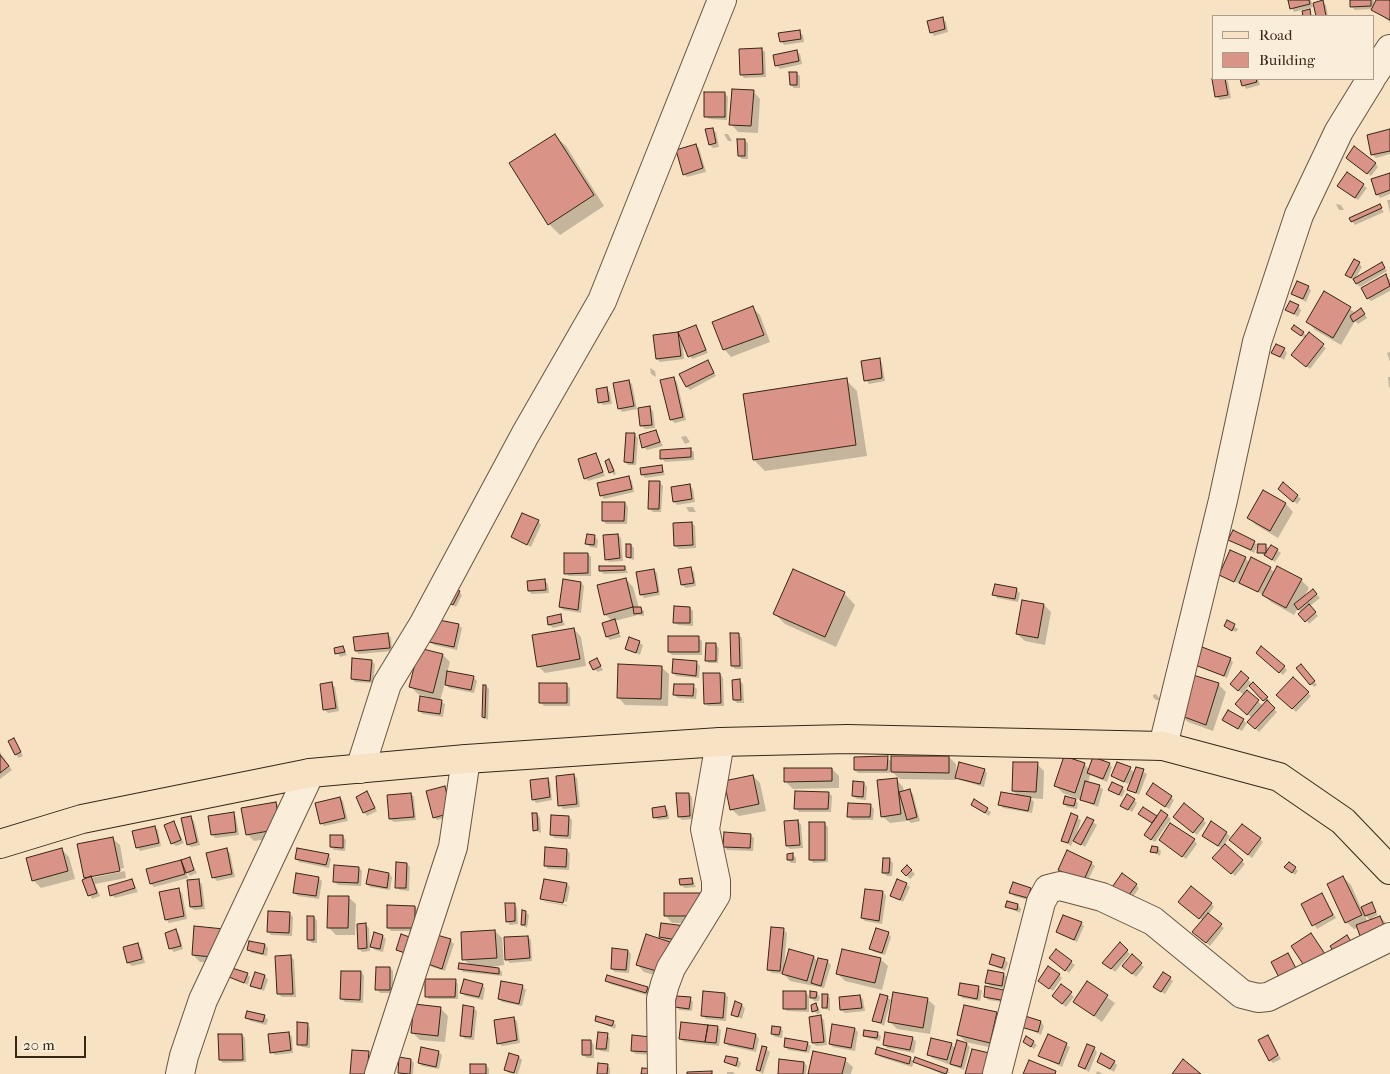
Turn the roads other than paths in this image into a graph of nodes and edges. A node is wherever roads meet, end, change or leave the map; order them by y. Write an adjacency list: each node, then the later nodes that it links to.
1 (722, 0): 8 (street)
2 (1390, 49): 3 (street)
3 (1375, 72)
4 (1370, 80): 6 (street)
5 (720, 742): 6 (main road); 7 (main road); 15 (street)
6 (1163, 746): 11 (main road)
7 (466, 759): 8 (main road); 14 (street)
8 (360, 769): 9 (main road)
9 (310, 773): 10 (main road); 13 (street)
10 (0, 844)
11 (1390, 870)
12 (1390, 937): 16 (street)
13 (180, 1074)
14 (379, 1074)
15 (662, 1074)
16 (997, 1074)

